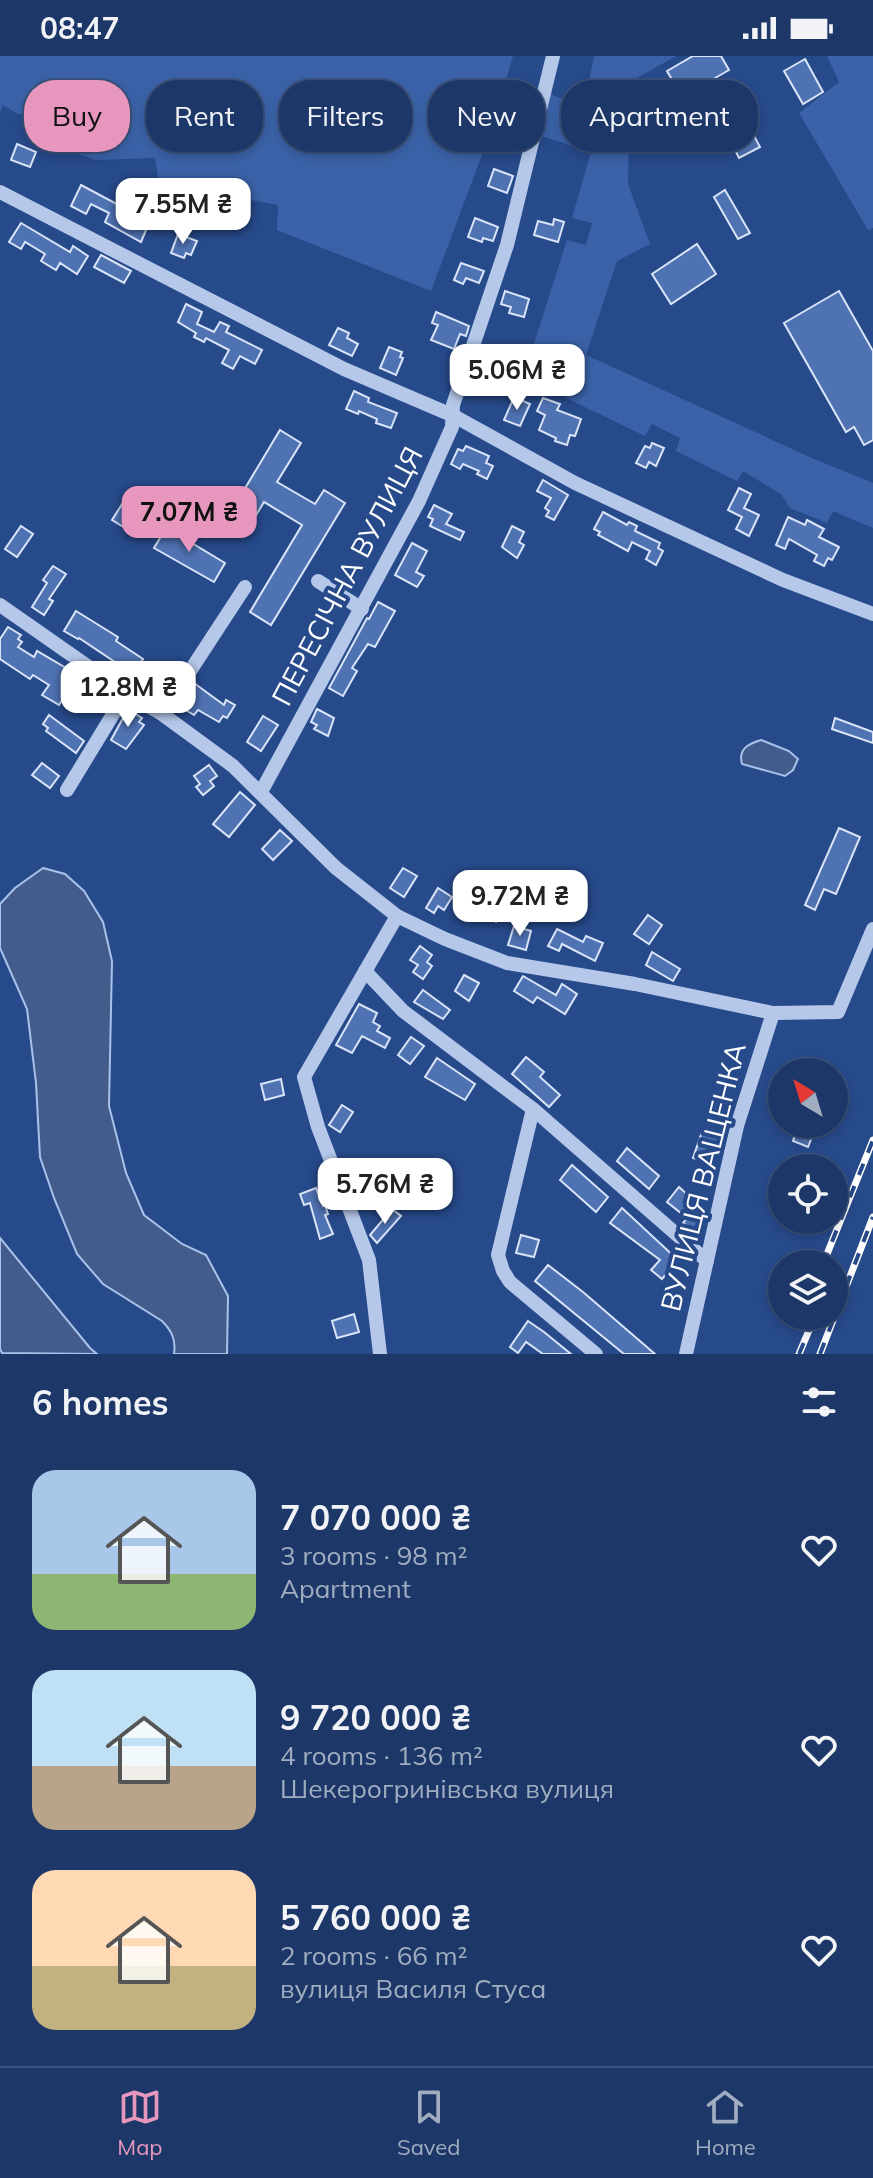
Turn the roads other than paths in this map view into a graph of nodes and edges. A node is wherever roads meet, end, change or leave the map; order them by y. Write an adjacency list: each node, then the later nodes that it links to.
1 (553, 56): 3 (street, ПЕРЕСІЧНА ВУЛИЦЯ)
2 (0, 192): 3 (street)
3 (454, 416): 7 (street, ПЕРЕСІЧНА ВУЛИЦЯ); 8 (street)
4 (318, 581): 7 (street)
5 (245, 587): 10 (street)
6 (0, 605): 9 (street)
7 (362, 609): 12 (street, ПЕРЕСІЧНА ВУЛИЦЯ)
8 (873, 614)
9 (126, 693): 10 (street); 11 (street)
10 (162, 714): 12 (street)
11 (67, 790)
12 (261, 792): 13 (street)
13 (397, 916): 15 (street); 16 (street)
14 (873, 929): 16 (street)
15 (365, 971): 17 (street); 19 (street)
16 (773, 1013): 18 (street, ВУЛИЦЯ ВАЩЕНКА)
17 (533, 1109): 18 (street); 20 (street)
18 (707, 1261): 21 (street, ВУЛИЦЯ ВАЩЕНКА)
19 (380, 1354)
20 (596, 1354)
21 (686, 1354)

